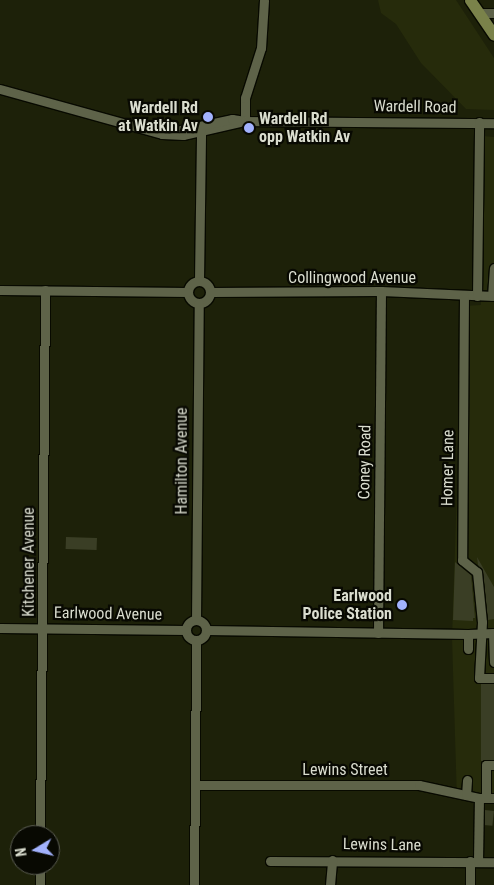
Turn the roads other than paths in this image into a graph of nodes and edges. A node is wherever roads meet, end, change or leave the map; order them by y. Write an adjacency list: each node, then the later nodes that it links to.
1 (264, 0): 7 (street)
2 (470, 0): 3 (main road)
3 (479, 13): 4 (street); 5 (main road)
4 (494, 14)
5 (494, 35)
6 (0, 89): 11 (street, Wardell Road)
7 (245, 121): 8 (street, Wardell Road); 10 (street, Wardell Road); 11 (street, Wardell Road)
8 (480, 122): 9 (street, Wardell Road); 20 (street)
9 (494, 123)
10 (201, 132): 11 (street, Wardell Road); 13 (street)
11 (162, 134)
12 (494, 268): 21 (street)
13 (199, 280): 17 (street); 18 (street)
14 (0, 290): 15 (street)
15 (45, 290): 17 (street); 25 (street, Kitchener Avenue)
16 (381, 291): 18 (street, Collingwood Avenue); 19 (street, Collingwood Avenue); 28 (street, Coney Road)
17 (188, 292): 22 (street)
18 (210, 292): 22 (street)
19 (464, 295): 20 (street, Collingwood Avenue); 31 (street, Homer Lane)
20 (477, 296): 21 (street, Collingwood Avenue)
21 (493, 296)
22 (199, 303): 23 (street, Hamilton Avenue)
23 (196, 620): 26 (street); 27 (street)
24 (0, 628): 25 (street, Earlwood Avenue)
25 (43, 628): 26 (street, Earlwood Avenue); 41 (street, Kitchener Avenue)
26 (186, 630): 32 (street)
27 (206, 630): 28 (street); 32 (street)
28 (378, 633): 30 (street)
29 (493, 633): 31 (street); 34 (street)
30 (468, 634): 31 (street); 33 (street)
31 (480, 634): 35 (street)
32 (196, 641): 38 (street)
33 (468, 649)
34 (494, 662)
35 (493, 678)
36 (494, 765): 40 (street)
37 (467, 780): 39 (street)
38 (195, 785): 39 (street, Lewins Street); 46 (street)
39 (466, 795): 40 (street, Lewins Street)
40 (486, 798): 44 (street)
41 (40, 825)
42 (332, 860): 43 (street, Lewins Lane); 44 (street, Lewins Lane); 47 (street)
43 (270, 861)
44 (474, 861): 45 (street, Lewins Lane); 48 (street)
45 (494, 862)
46 (194, 885)
47 (330, 885)
48 (470, 885)

